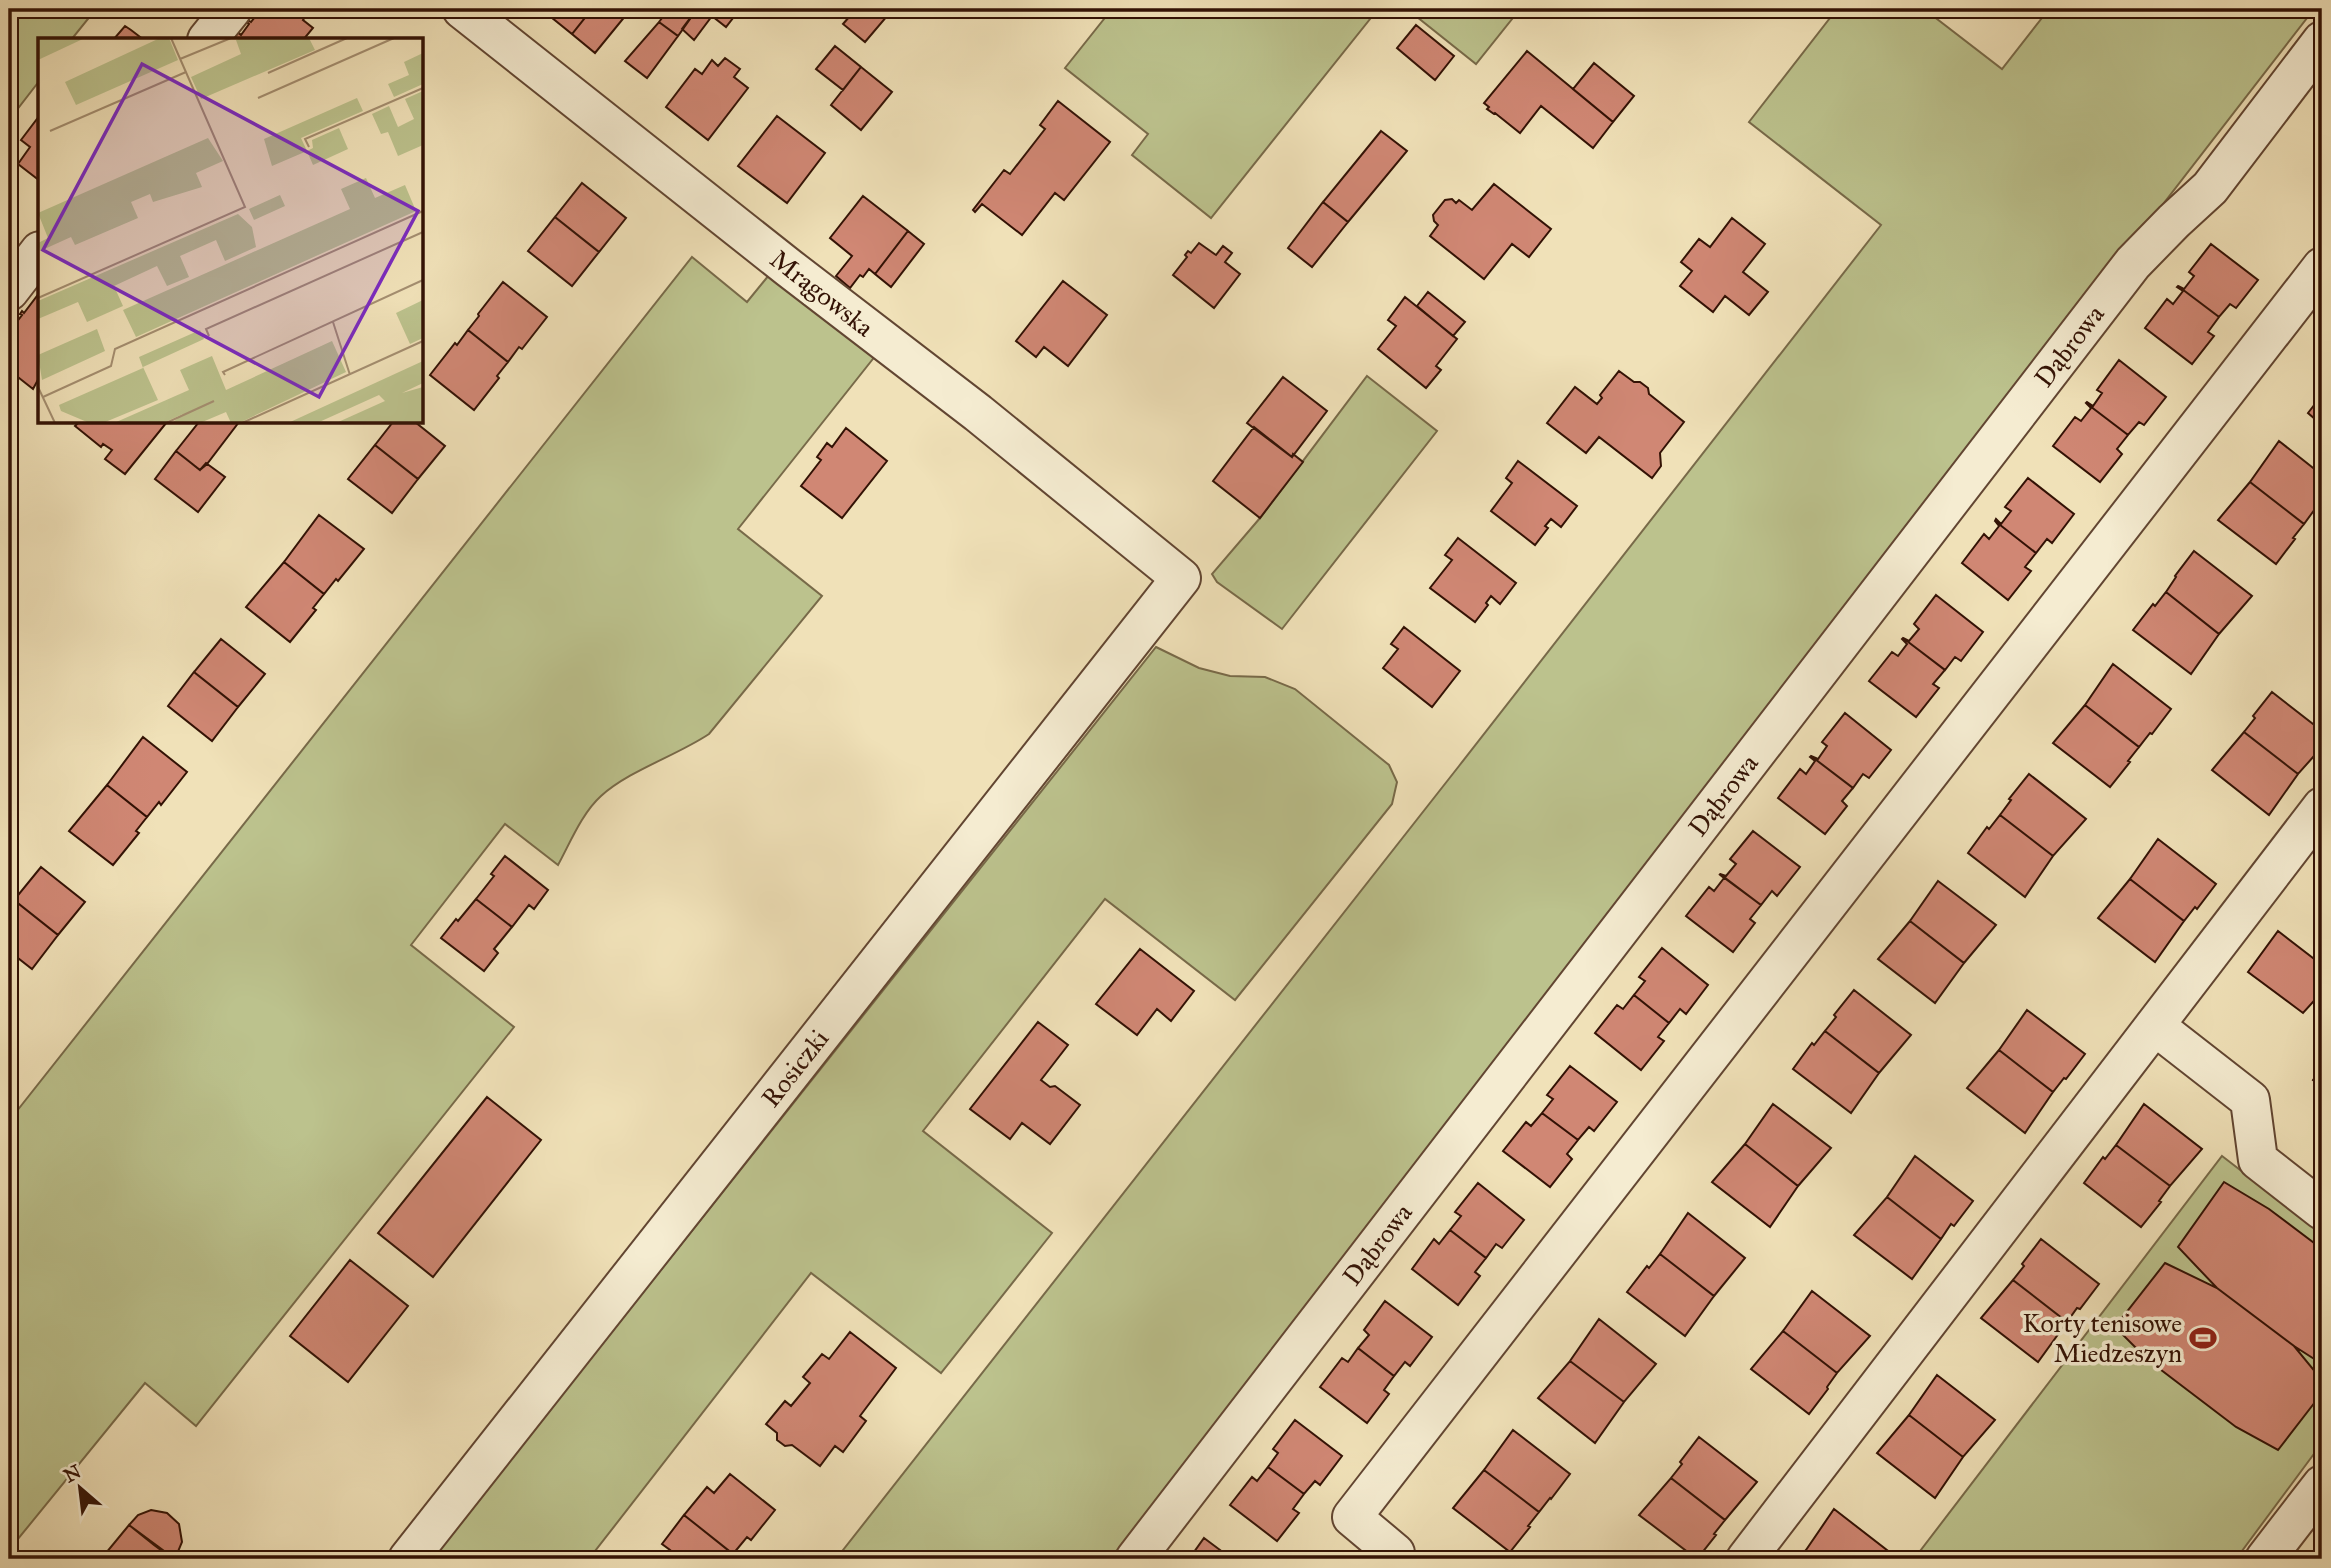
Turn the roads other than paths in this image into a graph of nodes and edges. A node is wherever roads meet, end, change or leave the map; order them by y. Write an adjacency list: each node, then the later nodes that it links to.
1 (232, 9): 3 (street)
2 (462, 9): 8 (street, Mrągowska)
3 (209, 38)
4 (2322, 41): 15 (street, Dąbrowa)
5 (38, 254): 7 (street)
6 (2322, 267): 13 (street)
7 (9, 290)
8 (1181, 578): 14 (street, Rosiczki)
9 (2322, 807): 10 (street)
10 (2155, 1026): 11 (street); 16 (street)
11 (2322, 1210)
12 (2322, 1485): 17 (street)
13 (1395, 1553)
14 (408, 1559)
15 (1135, 1559)
16 (1746, 1559)
17 (2265, 1559)

